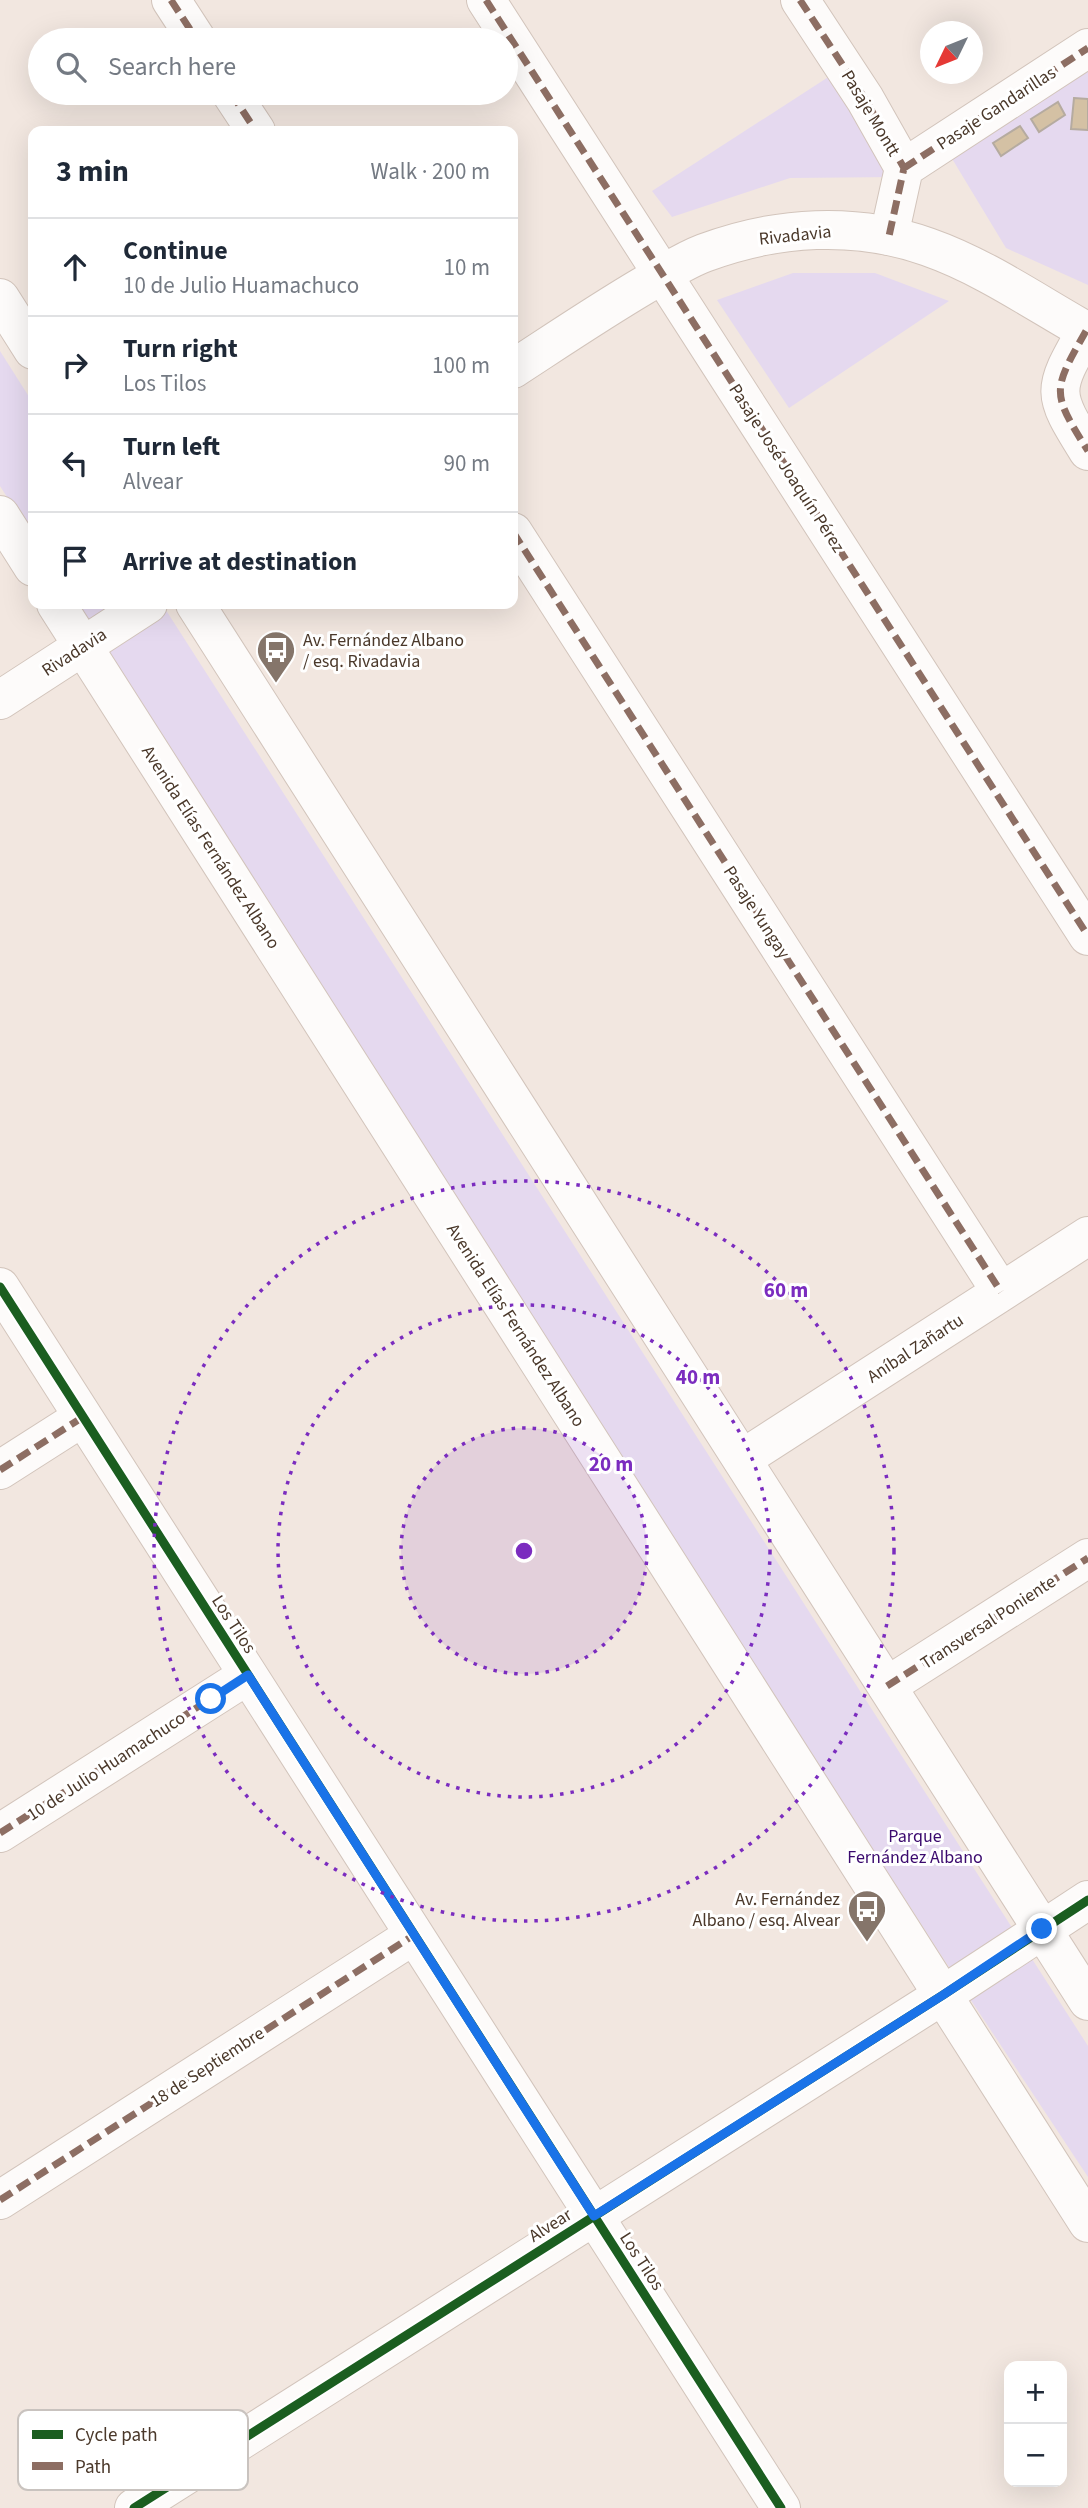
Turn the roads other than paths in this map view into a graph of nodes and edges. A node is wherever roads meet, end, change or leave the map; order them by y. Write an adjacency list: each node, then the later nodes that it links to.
1 (171, 0): 4 (street)
2 (486, 0): 5 (street, Pasaje José Joaquín Pérez)
3 (800, 0): 10 (street, Pasaje Montt)
4 (189, 28)
5 (504, 28)
6 (1088, 48): 10 (street, Pasaje Gandarillas)
7 (518, 50): 12 (street, Pasaje José Joaquín Pérez)
8 (239, 105): 9 (street)
9 (253, 126)
10 (904, 168): 11 (street, Pasaje Montt)
11 (889, 236): 12 (street, Rivadavia); 14 (street, Rivadavia)
12 (662, 275): 16 (street, Rivadavia); 26 (street, Pasaje José Joaquín Pérez)
13 (0, 298): 15 (street)
14 (1087, 332): 17 (street)
15 (28, 342)
16 (518, 366)
17 (1088, 451)
18 (0, 515): 20 (street)
19 (518, 540): 29 (street, Pasaje Yungay)
20 (28, 559)
21 (59, 609): 24 (street, Avenida Elías Fernández Albano)
22 (140, 609): 24 (street, Rivadavia)
23 (198, 609): 31 (street)
24 (83, 646): 25 (street, Rivadavia); 40 (street, Avenida Elías Fernández Albano)
25 (0, 700)
26 (1085, 925)
27 (1088, 1237): 29 (street, Aníbal Zañartu)
28 (0, 1287): 30 (street, Los Tilos)
29 (1001, 1292): 31 (street, Aníbal Zañartu)
30 (83, 1417): 32 (street); 34 (street, Los Tilos)
31 (743, 1459): 35 (street)
32 (0, 1470)
33 (1088, 1558): 35 (street, Transversal Poniente)
34 (248, 1675): 36 (street, 10 de Julio Huamachuco); 39 (street, Los Tilos)
35 (887, 1686): 38 (street)
36 (0, 1833)
37 (1088, 1900): 38 (street, Alvear)
38 (1042, 1929): 40 (street, Alvear); 41 (street)
39 (414, 1935): 42 (street, 18 de Septiembre); 43 (street, Los Tilos)
40 (943, 1995): 43 (street, Alvear); 44 (street, Avenida Elías Fernández Albano)
41 (1088, 2001)
42 (0, 2200)
43 (594, 2216): 45 (street, Alvear); 47 (street, Los Tilos)
44 (1088, 2223)
45 (248, 2436)
46 (162, 2490): 48 (street, Alvear)
47 (772, 2505)
48 (134, 2508)

